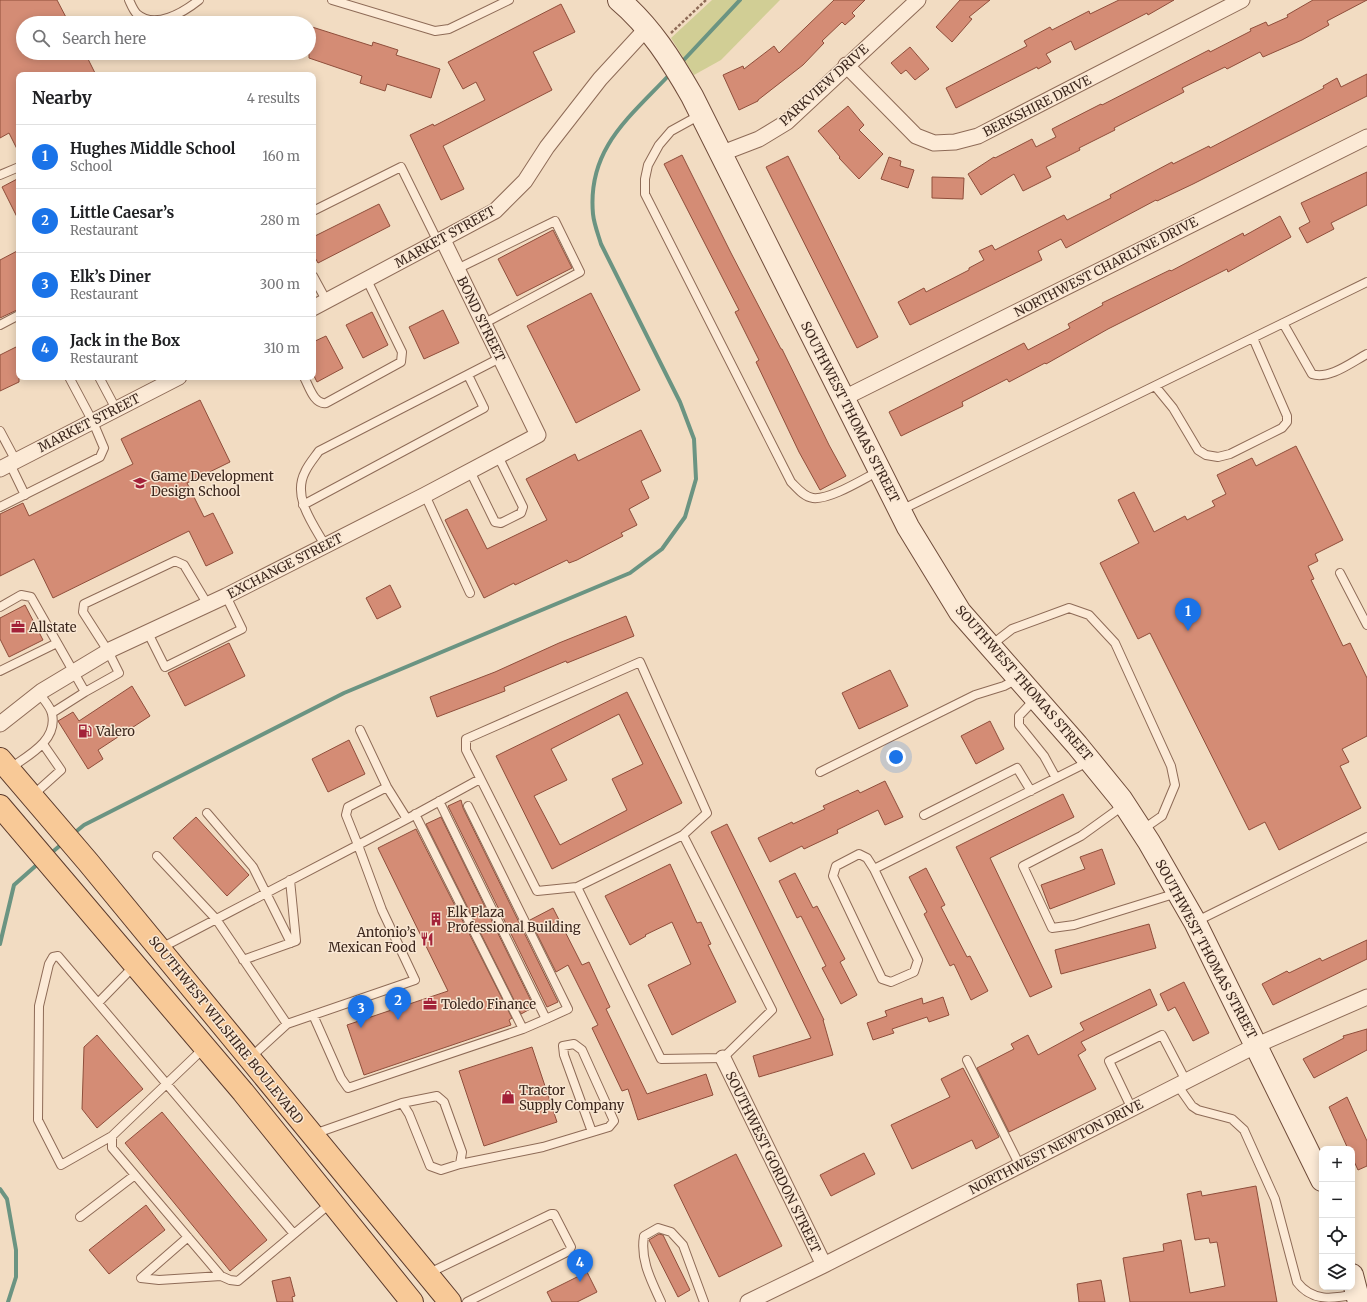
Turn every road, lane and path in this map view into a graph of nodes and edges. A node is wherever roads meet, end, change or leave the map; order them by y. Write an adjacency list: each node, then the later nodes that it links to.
1 (129, 0): 9 (lane)
2 (199, 0): 10 (lane)
3 (332, 0): 4 (lane)
4 (509, 0)
5 (619, 0): 11 (street, SOUTHWEST THOMAS STREET)
6 (706, 0): 11 (path)
7 (918, 0): 12 (street, PARKVIEW DRIVE)
8 (1242, 0): 12 (street, BERKSHIRE DRIVE)
9 (141, 16)
10 (172, 16)
11 (656, 41): 13 (street, SOUTHWEST THOMAS STREET); 19 (street, MARKET STREET)
12 (846, 65): 15 (street, PARKVIEW DRIVE)
13 (701, 115): 15 (street, SOUTHWEST THOMAS STREET); 46 (lane)
14 (1367, 137): 40 (street, NORTHWEST CHARLYNE DRIVE)
15 (720, 154): 40 (street, SOUTHWEST THOMAS STREET)
16 (16, 167): 17 (lane)
17 (0, 175)
18 (316, 210): 19 (lane)
19 (440, 241): 20 (street, BOND STREET); 21 (street, MARKET STREET)
20 (457, 269): 28 (street, BOND STREET); 28 (lane)
21 (367, 280): 24 (street, MARKET STREET); 37 (lane)
22 (316, 282): 24 (lane)
23 (1367, 282): 27 (lane)
24 (326, 300): 25 (street, MARKET STREET)
25 (316, 306)
26 (16, 317): 29 (lane)
27 (1283, 323): 30 (lane); 31 (lane)
28 (483, 324): 32 (street, BOND STREET)
29 (0, 325)
30 (1253, 338): 38 (lane); 38 (lane)
31 (1367, 354)
32 (500, 358): 33 (lane); 39 (street, BOND STREET)
33 (468, 375): 50 (lane); 50 (lane)
34 (71, 380): 42 (lane)
35 (102, 380): 41 (lane)
36 (172, 380): 41 (street, MARKET STREET)
37 (306, 380)
38 (1155, 386): 52 (lane)
39 (519, 397): 44 (street, EXCHANGE STREET)
40 (844, 398): 46 (street, SOUTHWEST THOMAS STREET)
41 (116, 409): 42 (street, MARKET STREET)
42 (92, 422): 45 (street, MARKET STREET); 48 (lane)
43 (0, 431): 45 (lane)
44 (498, 456): 47 (street, EXCHANGE STREET); 47 (lane)
45 (8, 465): 48 (lane)
46 (880, 470): 52 (street, SOUTHWEST THOMAS STREET)
47 (470, 471): 49 (street, EXCHANGE STREET)
48 (24, 495): 51 (lane)
49 (424, 496): 53 (street, EXCHANGE STREET); 55 (lane)
50 (303, 505): 53 (lane)
51 (0, 507)
52 (900, 510): 62 (street, SOUTHWEST THOMAS STREET)
53 (325, 546): 56 (street, EXCHANGE STREET)
54 (1340, 573): 59 (lane)
55 (470, 593)
56 (226, 596): 57 (street, EXCHANGE STREET); 60 (lane)
57 (208, 605): 60 (street, EXCHANGE STREET); 63 (lane)
58 (0, 607): 61 (lane)
59 (1367, 625)
60 (148, 633): 63 (street, EXCHANGE STREET)
61 (57, 643): 64 (lane); 65 (lane)
62 (989, 646): 66 (street, SOUTHWEST THOMAS STREET); 90 (lane)
63 (108, 651): 65 (street, EXCHANGE STREET); 67 (lane)
64 (0, 671)
65 (73, 672): 67 (lane); 68 (street, EXCHANGE STREET)
66 (1018, 678): 69 (street, SOUTHWEST THOMAS STREET); 76 (lane)
67 (85, 692): 70 (lane)
68 (39, 693): 70 (lane); 71 (street, EXCHANGE STREET)
69 (1036, 698): 74 (street, SOUTHWEST THOMAS STREET); 77 (lane)
70 (52, 713): 73 (lane)
71 (0, 724)
72 (360, 730): 79 (lane)
73 (43, 744): 75 (lane); 81 (lane)
74 (1090, 760): 77 (lane); 83 (street, SOUTHWEST THOMAS STREET)
75 (4, 764): 81 (main road, SOUTHWEST WILSHIRE BOULEVARD)
76 (820, 772)
77 (1056, 778): 80 (lane)
78 (480, 779): 82 (lane); 91 (lane); 97 (lane)
79 (387, 787): 89 (lane); 93 (lane)
80 (1031, 791): 88 (lane); 95 (lane)
81 (32, 796): 104 (main road, SOUTHWEST WILSHIRE BOULEVARD)
82 (438, 801): 87 (lane); 110 (lane)
83 (1125, 804): 90 (street, SOUTHWEST THOMAS STREET); 99 (lane)
84 (468, 806): 110 (lane)
85 (2, 812): 100 (main road, SOUTHWEST WILSHIRE BOULEVARD)
86 (207, 813): 98 (lane)
87 (415, 814): 89 (lane); 112 (lane)
88 (924, 815)
89 (407, 818): 93 (lane)
90 (1142, 831): 99 (street, SOUTHWEST THOMAS STREET)
91 (683, 835): 97 (lane); 116 (lane)
92 (1367, 836): 102 (lane)
93 (358, 845): 96 (lane); 109 (lane)
94 (157, 856): 101 (lane)
95 (874, 869): 95 (lane)
96 (290, 880): 98 (lane); 103 (lane)
97 (576, 888): 116 (lane)
98 (266, 892): 101 (lane); 103 (lane)
99 (1177, 893): 102 (street, SOUTHWEST THOMAS STREET)
100 (77, 897): 104 (main road); 106 (main road, SOUTHWEST WILSHIRE BOULEVARD)
101 (216, 919): 104 (lane); 105 (lane)
102 (1195, 922): 114 (street, SOUTHWEST THOMAS STREET)
103 (291, 943): 105 (lane)
104 (159, 949): 113 (main road, SOUTHWEST WILSHIRE BOULEVARD)
105 (243, 960): 111 (lane)
106 (140, 970): 108 (lane); 113 (main road); 115 (main road, SOUTHWEST WILSHIRE BOULEVARD)
107 (1367, 997): 114 (street, NORTHWEST NEWTON DRIVE)
108 (98, 1003): 119 (lane); 125 (lane)
109 (313, 1015): 111 (lane); 112 (lane)
110 (546, 1019): 112 (lane)
111 (288, 1024): 117 (lane)
112 (522, 1029)
113 (230, 1036): 117 (main road, SOUTHWEST WILSHIRE BOULEVARD)
114 (1257, 1046): 120 (street, NORTHWEST NEWTON DRIVE); 128 (street, SOUTHWEST THOMAS STREET)
115 (205, 1047): 119 (lane); 130 (main road, SOUTHWEST WILSHIRE BOULEVARD)
116 (723, 1058): 134 (street, SOUTHWEST GORDON STREET)
117 (250, 1059): 124 (main road, SOUTHWEST WILSHIRE BOULEVARD)
118 (967, 1060): 127 (lane)
119 (166, 1083): 125 (lane); 132 (lane)
120 (1182, 1083): 122 (street, NORTHWEST NEWTON DRIVE); 122 (lane); 137 (lane)
121 (402, 1103): 124 (lane); 126 (lane); 126 (lane)
122 (1132, 1109): 127 (street, NORTHWEST NEWTON DRIVE)
123 (592, 1132): 123 (lane); 126 (lane)
124 (312, 1135): 135 (main road, SOUTHWEST WILSHIRE BOULEVARD)
125 (112, 1136): 129 (lane)
126 (460, 1164)
127 (1020, 1166): 134 (street, NORTHWEST NEWTON DRIVE)
128 (1319, 1174)
129 (135, 1175): 131 (lane); 133 (lane)
130 (332, 1202): 132 (lane); 138 (main road, SOUTHWEST WILSHIRE BOULEVARD)
131 (80, 1217)
132 (294, 1234): 136 (lane)
133 (188, 1237): 136 (lane); 136 (lane)
134 (824, 1265): 143 (street, NORTHWEST NEWTON DRIVE)
135 (427, 1274): 139 (main road, SOUTHWEST WILSHIRE BOULEVARD); 140 (lane)
136 (221, 1276)
137 (1356, 1290)
138 (405, 1299)
139 (450, 1302)
140 (467, 1302)
141 (661, 1302): 142 (lane)
142 (704, 1302)
143 (748, 1302)

